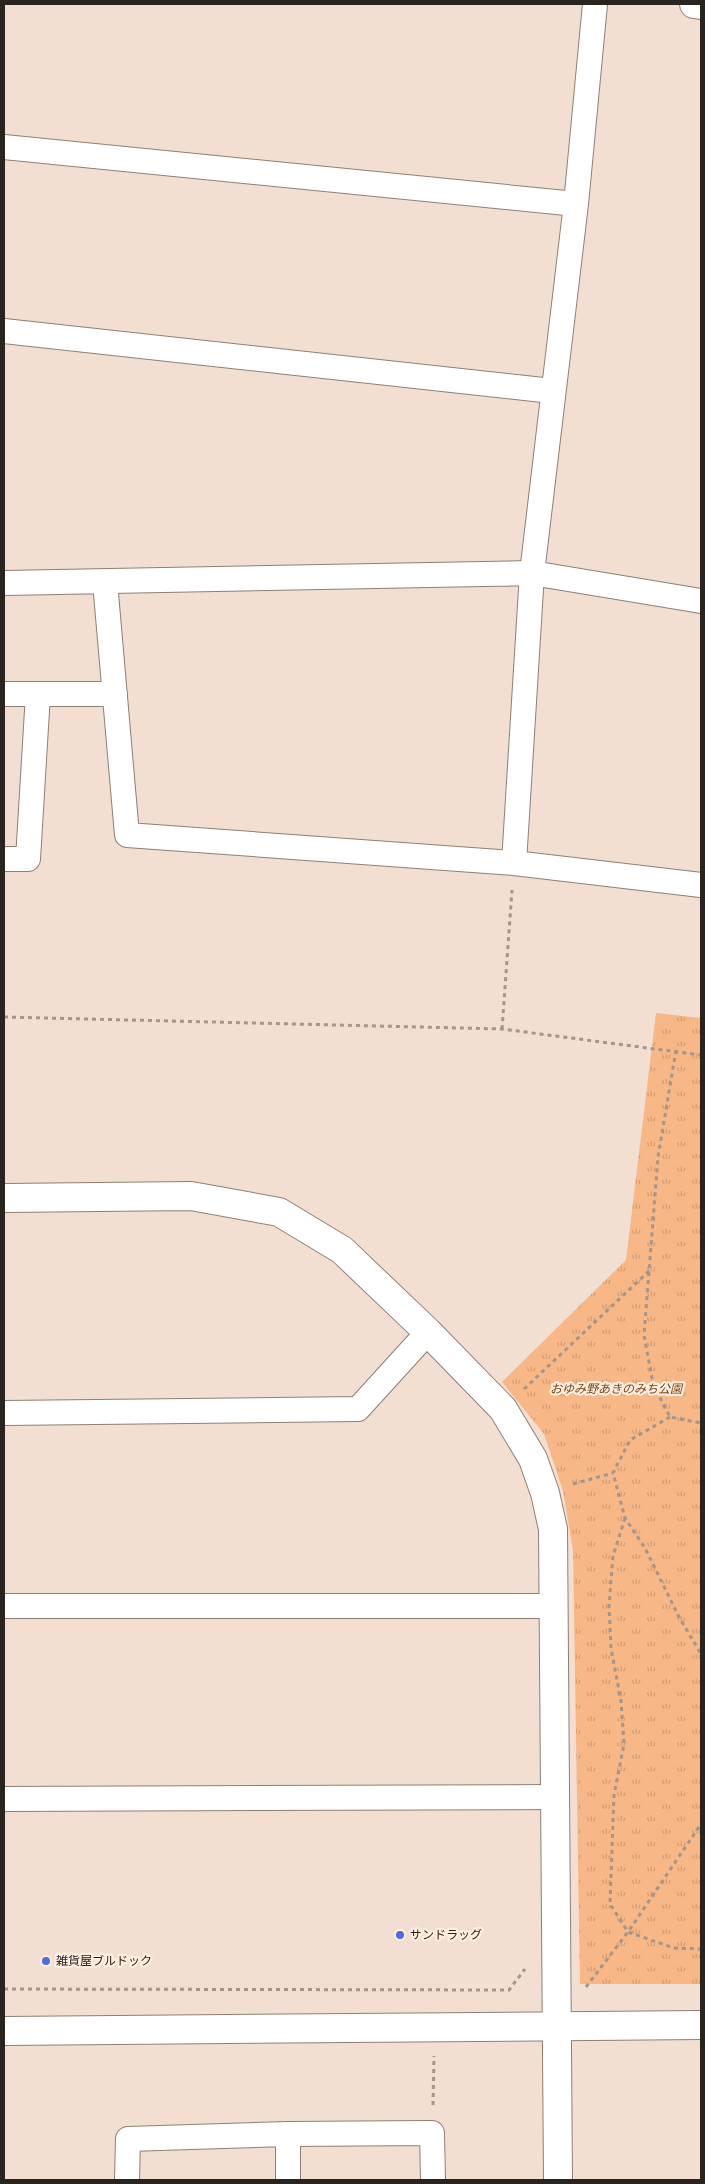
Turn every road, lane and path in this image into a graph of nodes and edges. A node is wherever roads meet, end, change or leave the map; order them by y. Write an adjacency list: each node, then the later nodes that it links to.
1 (595, 4): 5 (street)
2 (694, 4): 3 (street)
3 (701, 4)
4 (4, 147): 5 (street)
5 (576, 204): 7 (street)
6 (4, 331): 7 (street)
7 (552, 391): 8 (street)
8 (532, 573): 10 (street); 11 (street); 16 (street)
9 (4, 582): 10 (street)
10 (106, 582): 14 (street)
11 (701, 601)
12 (4, 694): 13 (street)
13 (38, 694): 14 (street); 15 (street)
14 (115, 694): 16 (street)
15 (4, 859)
16 (514, 863): 17 (street); 19 (path)
17 (701, 885)
18 (4, 1017): 19 (path)
19 (502, 1029): 20 (path)
20 (676, 1050): 21 (path); 23 (path)
21 (701, 1055)
22 (4, 1198): 24 (street)
23 (649, 1271): 25 (path); 27 (path)
24 (428, 1332): 25 (street); 26 (street)
25 (503, 1409): 30 (street)
26 (4, 1413)
27 (670, 1417): 28 (path); 29 (path)
28 (701, 1423)
29 (613, 1472): 30 (path); 31 (path)
30 (545, 1493): 33 (street)
31 (625, 1518): 34 (path); 38 (path)
32 (4, 1606): 33 (street)
33 (553, 1606): 35 (street)
34 (701, 1654)
35 (556, 1797): 36 (street); 44 (street)
36 (4, 1799)
37 (701, 1824): 38 (path)
38 (628, 1932): 39 (path); 42 (path)
39 (701, 1949)
40 (526, 1968): 41 (path)
41 (4, 1988)
42 (586, 1988)
43 (701, 2025): 44 (street)
44 (556, 2027): 45 (street); 52 (street)
45 (4, 2031)
46 (434, 2052): 47 (path)
47 (432, 2133): 48 (street); 51 (street)
48 (288, 2134): 49 (street); 50 (street)
49 (127, 2180)
50 (288, 2180)
51 (433, 2180)
52 (558, 2180)

